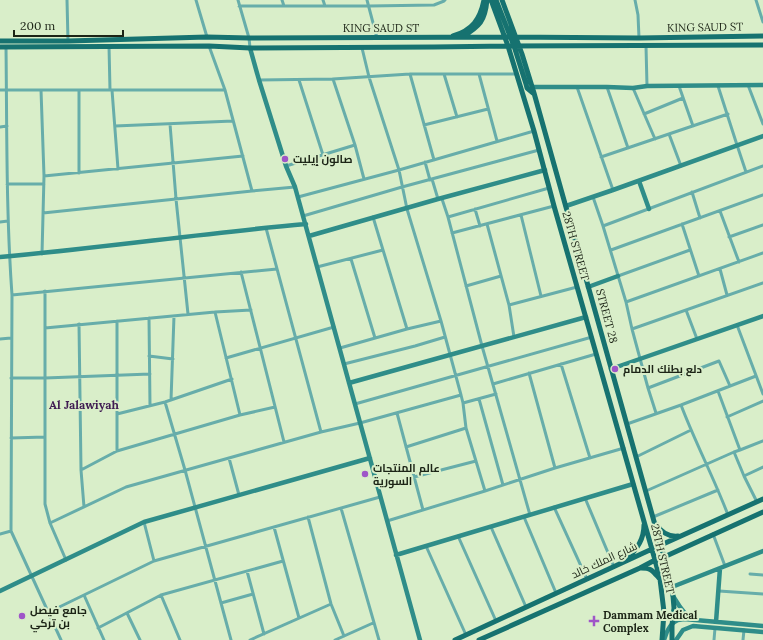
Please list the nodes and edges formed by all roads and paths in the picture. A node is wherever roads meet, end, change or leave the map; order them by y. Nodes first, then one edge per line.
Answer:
1 (67, 0) edge
2 (196, 0) edge
3 (238, 0) edge
4 (282, 0) edge
5 (323, 0) edge
6 (367, 0) edge
7 (444, 0) edge
8 (484, 0) edge
9 (487, 0) edge
10 (491, 0) edge
11 (496, 0) edge
12 (502, 0) edge
13 (636, 0) edge
14 (756, 0) edge
15 (239, 6) junction
16 (284, 6) junction
17 (325, 6) junction
18 (369, 6) junction
19 (763, 22) edge
20 (763, 36) edge
21 (462, 37) junction
22 (511, 37) junction
23 (207, 38) junction
24 (249, 38) junction
25 (377, 38) junction
26 (446, 38) junction
27 (639, 38) junction
28 (0, 41) edge
29 (68, 41) junction
30 (109, 46) junction
31 (209, 46) junction
32 (514, 46) junction
33 (646, 46) junction
34 (763, 46) edge
35 (3, 47) edge
36 (250, 48) junction
37 (362, 48) junction
38 (410, 74) junction
39 (444, 74) junction
40 (478, 74) junction
41 (517, 74) junction
42 (369, 77) junction
43 (333, 79) junction
44 (259, 80) junction
45 (299, 80) junction
46 (748, 85) junction
47 (763, 85) edge
48 (647, 86) junction
49 (679, 86) junction
50 (718, 86) junction
51 (577, 87) junction
52 (607, 87) junction
53 (633, 88) junction
54 (0, 90) edge
55 (7, 90) junction
56 (41, 90) junction
57 (79, 90) junction
58 (111, 90) junction
59 (225, 90) junction
60 (533, 90) junction
61 (683, 98) junction
62 (488, 109) junction
63 (644, 114) junction
64 (728, 114) junction
65 (457, 117) junction
66 (233, 121) junction
67 (170, 124) junction
68 (763, 124) edge
69 (424, 125) junction
70 (7, 126) junction
71 (115, 126) junction
72 (693, 126) junction
73 (0, 127) edge
74 (534, 131) junction
75 (669, 134) junction
76 (763, 136) edge
77 (655, 139) junction
78 (497, 141) junction
79 (355, 145) junction
80 (737, 145) junction
81 (628, 148) junction
82 (540, 150) junction
83 (322, 154) junction
84 (243, 156) junction
85 (601, 157) junction
86 (434, 160) junction
87 (425, 162) junction
88 (173, 163) junction
89 (286, 166) junction
90 (681, 166) junction
91 (763, 166) edge
92 (118, 169) junction
93 (399, 170) junction
94 (545, 170) junction
95 (746, 172) junction
96 (80, 173) junction
97 (44, 176) junction
98 (364, 179) junction
99 (431, 180) junction
100 (639, 181) junction
101 (7, 184) junction
102 (44, 184) junction
103 (296, 187) junction
104 (402, 187) junction
105 (549, 188) junction
106 (613, 190) junction
107 (252, 191) junction
108 (692, 192) junction
109 (763, 195) edge
110 (298, 197) junction
111 (593, 197) junction
112 (176, 199) junction
113 (440, 199) junction
114 (554, 206) junction
115 (566, 206) junction
116 (407, 209) junction
117 (475, 209) junction
118 (649, 209) junction
119 (720, 211) junction
120 (43, 213) junction
121 (521, 215) junction
122 (303, 216) junction
123 (448, 217) junction
124 (373, 218) junction
125 (700, 218) junction
126 (8, 221) junction
127 (0, 222) edge
128 (306, 224) junction
129 (487, 224) junction
130 (682, 224) junction
131 (763, 225) edge
132 (480, 226) junction
133 (603, 226) junction
134 (266, 228) junction
135 (452, 233) junction
136 (309, 236) junction
137 (729, 237) junction
138 (180, 238) junction
139 (383, 250) junction
140 (611, 250) junction
141 (690, 250) junction
142 (763, 253) edge
143 (42, 254) junction
144 (9, 256) junction
145 (0, 257) edge
146 (351, 259) junction
147 (739, 262) junction
148 (317, 267) junction
149 (277, 269) junction
150 (720, 269) junction
151 (241, 272) junction
152 (501, 276) junction
153 (618, 276) junction
154 (699, 276) junction
155 (184, 278) junction
156 (763, 283) edge
157 (466, 286) junction
158 (588, 286) junction
159 (577, 287) junction
160 (44, 291) junction
161 (12, 295) junction
162 (727, 295) junction
163 (541, 296) junction
164 (626, 302) junction
165 (509, 304) junction
166 (251, 310) junction
167 (686, 310) junction
168 (215, 312) junction
169 (188, 314) junction
170 (174, 316) junction
171 (763, 316) edge
172 (586, 317) junction
173 (149, 318) junction
174 (117, 321) junction
175 (441, 321) junction
176 (80, 324) junction
177 (737, 325) junction
178 (334, 327) junction
179 (45, 328) junction
180 (407, 329) junction
181 (632, 329) junction
182 (445, 337) junction
183 (514, 337) junction
184 (592, 337) junction
185 (12, 338) junction
186 (375, 338) junction
187 (0, 339) edge
188 (295, 339) junction
189 (697, 339) junction
190 (482, 346) junction
191 (260, 348) junction
192 (340, 348) junction
193 (450, 354) junction
194 (596, 354) junction
195 (149, 356) junction
196 (226, 358) junction
197 (173, 359) junction
198 (640, 359) junction
199 (344, 364) junction
200 (561, 364) junction
201 (488, 366) junction
202 (611, 369) junction
203 (528, 373) junction
204 (150, 374) junction
205 (117, 375) junction
206 (456, 375) junction
207 (80, 376) junction
208 (756, 376) junction
209 (11, 378) junction
210 (45, 378) junction
211 (232, 379) junction
212 (349, 382) junction
213 (493, 384) junction
214 (730, 386) junction
215 (648, 388) junction
216 (718, 391) junction
217 (763, 393) edge
218 (496, 394) junction
219 (461, 395) junction
220 (479, 399) junction
221 (171, 400) junction
222 (763, 401) edge
223 (165, 402) junction
224 (463, 403) junction
225 (355, 404) junction
226 (681, 405) junction
227 (150, 406) junction
228 (275, 407) junction
229 (397, 413) junction
230 (656, 413) junction
231 (117, 414) junction
232 (240, 415) junction
233 (727, 416) junction
234 (360, 423) junction
235 (626, 424) junction
236 (466, 428) junction
237 (691, 430) junction
238 (320, 432) junction
239 (174, 434) junction
240 (45, 437) junction
241 (11, 438) junction
242 (763, 441) edge
243 (284, 442) junction
244 (406, 447) junction
245 (624, 448) junction
246 (117, 450) junction
247 (740, 450) junction
248 (734, 452) junction
249 (636, 457) junction
250 (229, 458) junction
251 (370, 458) junction
252 (590, 458) junction
253 (476, 461) junction
254 (706, 465) junction
255 (763, 467) edge
256 (555, 468) junction
257 (81, 470) junction
258 (186, 470) junction
259 (744, 476) junction
260 (414, 477) junction
261 (520, 480) junction
262 (633, 484) junction
263 (503, 485) junction
264 (718, 490) junction
265 (485, 491) junction
266 (646, 491) junction
267 (239, 495) junction
268 (380, 497) junction
269 (585, 498) junction
270 (763, 500) edge
271 (757, 502) junction
272 (84, 507) junction
273 (554, 507) junction
274 (195, 508) junction
275 (341, 508) junction
276 (423, 510) junction
277 (763, 512) edge
278 (530, 515) junction
279 (728, 515) junction
280 (308, 517) junction
281 (524, 517) junction
282 (644, 518) junction
283 (654, 518) junction
284 (387, 521) junction
285 (144, 522) junction
286 (50, 523) junction
287 (491, 526) junction
288 (274, 527) junction
289 (11, 531) junction
290 (0, 534) edge
291 (713, 534) junction
292 (458, 536) junction
293 (683, 536) junction
294 (206, 546) junction
295 (426, 546) junction
296 (661, 546) junction
297 (652, 549) junction
298 (763, 551) edge
299 (675, 552) junction
300 (396, 555) junction
301 (664, 557) junction
302 (66, 560) junction
303 (655, 560) junction
304 (154, 561) junction
305 (284, 561) junction
306 (620, 564) junction
307 (614, 566) junction
308 (723, 567) junction
309 (640, 568) junction
310 (667, 569) junction
311 (247, 571) junction
312 (750, 574) dead end
313 (763, 575) edge
314 (32, 576) junction
315 (587, 579) junction
316 (660, 579) junction
317 (216, 580) junction
318 (672, 587) junction
319 (0, 590) edge
320 (719, 591) junction
321 (556, 593) junction
322 (253, 594) junction
323 (763, 594) edge
324 (84, 595) junction
325 (161, 595) junction
326 (673, 596) junction
327 (221, 603) junction
328 (330, 604) junction
329 (526, 607) junction
330 (49, 612) junction
331 (128, 612) junction
332 (298, 618) junction
333 (698, 620) junction
334 (496, 621) junction
335 (716, 622) junction
336 (373, 623) junction
337 (672, 625) junction
338 (763, 626) edge
339 (98, 628) junction
340 (715, 628) junction
341 (744, 630) junction
342 (763, 632) edge
343 (264, 634) junction
344 (466, 635) junction
345 (344, 636) junction
346 (61, 640) edge
347 (104, 640) edge
348 (140, 640) edge
349 (180, 640) edge
350 (231, 640) edge
351 (250, 640) edge
352 (335, 640) edge
353 (378, 640) edge
354 (420, 640) edge
355 (455, 640) edge
356 (479, 640) edge
357 (663, 640) edge
358 (672, 640) edge
359 (676, 640) edge
360 (714, 640) edge
361 (743, 640) edge

1 - 29 street
2 - 23 street
3 - 15 street
4 - 16 street
5 - 17 street
6 - 18 street
7 - 18 street
8 - 26 main road
9 - 21 main road
10 - 22 main road, 28TH STREET
11 - 22 main road
12 - 22 main road
13 - 27 street
14 - 19 street
15 - 16 street
15 - 24 street
16 - 17 street
17 - 18 street
18 - 25 street
20 - 27 main road, KING SAUD ST
21 - 22 main road, KING SAUD ST
21 - 26 main road, KING SAUD ST
22 - 27 main road, KING SAUD ST
22 - 32 main road, 28TH STREET
22 - 32 main road
23 - 24 main road, KING SAUD ST
23 - 29 main road, KING SAUD ST
24 - 25 main road, KING SAUD ST
24 - 36 street
25 - 26 main road, KING SAUD ST
28 - 29 main road, KING SAUD ST
30 - 31 main road, KING SAUD ST
30 - 35 main road, KING SAUD ST
30 - 58 street
31 - 36 main road, KING SAUD ST
31 - 59 street
32 - 33 main road, KING SAUD ST
32 - 37 main road, KING SAUD ST
32 - 41 main road, 28TH STREET
32 - 60 main road, STREET 28
33 - 34 main road, KING SAUD ST
33 - 48 street
35 - 55 street
36 - 37 main road, KING SAUD ST
36 - 44 street
37 - 42 street
38 - 39 street
38 - 42 street
38 - 69 street
39 - 40 street
39 - 65 street
40 - 41 street
40 - 62 street
41 - 74 main road, 28TH STREET
42 - 43 street
42 - 93 street
43 - 45 street
43 - 79 street
44 - 45 street
44 - 89 street
45 - 83 street
46 - 47 street
46 - 50 street
46 - 68 street
48 - 49 street
48 - 53 street
49 - 50 street
49 - 61 street
50 - 64 street
51 - 52 street
51 - 60 street
51 - 85 street
52 - 53 street
52 - 81 street
53 - 63 street
54 - 55 street
55 - 56 street
55 - 70 street
56 - 57 street
56 - 97 street
57 - 58 street
57 - 96 street
58 - 59 street
58 - 71 street
59 - 66 street
60 - 115 main road, STREET 28
61 - 63 street
61 - 72 street
62 - 65 street
62 - 78 street
63 - 77 street
64 - 72 street
64 - 80 street
65 - 69 street
66 - 67 street
66 - 84 street
67 - 71 street
67 - 88 street
69 - 86 street
70 - 73 street
70 - 101 street
71 - 92 street
72 - 75 street
74 - 78 street
74 - 82 main road, 28TH STREET
75 - 77 street
75 - 90 street
76 - 80 street
77 - 81 street
78 - 86 street
79 - 83 street
79 - 98 street
80 - 90 street
80 - 95 street
81 - 85 street
82 - 94 main road, 28TH STREET
82 - 99 street
83 - 89 street
84 - 88 street
84 - 107 street
85 - 106 street
86 - 87 street
87 - 93 street
87 - 99 street
88 - 92 street
88 - 112 street
89 - 103 street
90 - 100 street
91 - 95 street
92 - 96 street
93 - 98 street
93 - 104 street
94 - 105 main road, 28TH STREET
94 - 113 street
95 - 108 street
96 - 97 street
97 - 102 street
98 - 110 street
99 - 104 street
99 - 113 street
100 - 106 street
100 - 118 street
101 - 102 street
101 - 126 street
102 - 120 street
103 - 107 street
103 - 110 street
104 - 116 street
104 - 122 street
105 - 114 main road, 28TH STREET
105 - 117 street
106 - 111 street
107 - 112 street
108 - 118 street
108 - 125 street
109 - 119 street
110 - 122 street
111 - 115 street
111 - 133 street
112 - 120 street
112 - 138 street
113 - 116 street
113 - 123 street
114 - 121 street
114 - 159 main road, 28TH STREET
115 - 158 main road, STREET 28
116 - 124 street
116 - 175 street
117 - 123 street
117 - 132 street
118 - 133 street
119 - 125 street
119 - 137 street
120 - 143 street
121 - 129 street
121 - 163 street
122 - 128 street
123 - 135 street
124 - 136 street
124 - 139 street
125 - 130 street
126 - 127 street
126 - 144 street
128 - 134 street
128 - 136 street
129 - 132 street
129 - 152 street
130 - 140 street
130 - 141 street
131 - 137 street
132 - 135 street
133 - 140 street
134 - 138 street
134 - 149 street
135 - 157 street
136 - 148 street
137 - 147 street
138 - 143 street
138 - 155 street
139 - 146 street
139 - 180 street
140 - 153 street
141 - 153 street
141 - 154 street
142 - 147 street
143 - 144 street
144 - 145 street
144 - 161 street
146 - 148 street
146 - 186 street
147 - 150 street
148 - 178 street
149 - 151 street
149 - 188 street
150 - 154 street
150 - 162 street
151 - 155 street
151 - 166 street
152 - 157 street
152 - 165 street
153 - 158 street
153 - 164 street
154 - 164 street
155 - 160 street
155 - 169 street
156 - 162 street
157 - 190 street
158 - 202 main road, STREET 28
159 - 163 street
159 - 172 main road, 28TH STREET
160 - 161 street
160 - 179 street
161 - 185 street
162 - 167 street
163 - 165 street
164 - 181 street
165 - 183 street
166 - 168 street
166 - 191 street
167 - 181 street
167 - 189 street
168 - 169 street
168 - 196 street
169 - 170 street
170 - 173 street
170 - 197 street
171 - 177 street
172 - 183 street
172 - 184 main road, 28TH STREET
173 - 174 street
173 - 195 street
174 - 176 street
174 - 205 street
175 - 180 street
175 - 182 street
176 - 179 street
176 - 207 street
177 - 189 street
177 - 208 street
178 - 188 street
178 - 192 street
179 - 210 street
180 - 186 street
181 - 198 street
182 - 193 street
182 - 199 street
183 - 190 street
184 - 194 main road, 28TH STREET
184 - 201 street
185 - 187 street
185 - 209 street
186 - 192 street
188 - 191 street
188 - 238 street
189 - 198 street
190 - 193 street
190 - 201 street
191 - 196 street
191 - 228 street
192 - 199 street
193 - 206 street
193 - 212 street
194 - 200 street
194 - 245 main road, 28TH STREET
195 - 197 street
195 - 204 street
196 - 211 street
197 - 221 street
198 - 202 street
198 - 215 street
199 - 212 street
200 - 203 street
200 - 252 street
201 - 206 street
201 - 213 street
202 - 235 main road, STREET 28
203 - 213 street
203 - 256 street
204 - 205 street
204 - 227 street
205 - 207 street
205 - 231 street
206 - 219 street
206 - 225 street
207 - 210 street
207 - 257 street
208 - 214 street
208 - 217 street
209 - 210 street
209 - 241 street
210 - 240 street
211 - 221 street
211 - 232 street
212 - 225 street
213 - 218 street
214 - 215 street
214 - 216 street
215 - 230 street
216 - 226 street
216 - 233 street
218 - 220 street
218 - 261 street
219 - 224 street
219 - 229 street
220 - 224 street
220 - 263 street
221 - 223 street
222 - 233 street
223 - 227 street
223 - 239 street
224 - 236 street
225 - 234 street
226 - 230 street
226 - 237 street
227 - 231 street
228 - 232 street
228 - 243 street
229 - 234 street
229 - 244 street
230 - 235 street
231 - 246 street
232 - 239 street
233 - 247 street
234 - 238 street
234 - 251 street
235 - 249 main road, STREET 28
236 - 244 street
236 - 253 street
237 - 249 street
237 - 254 street
238 - 243 street
239 - 246 street
239 - 258 street
240 - 241 street
240 - 286 street
241 - 289 street
242 - 247 street
243 - 250 street
244 - 260 street
245 - 252 street
245 - 262 main road, 28TH STREET
246 - 257 street
247 - 248 street
248 - 254 street
248 - 259 street
249 - 266 main road, STREET 28
250 - 258 street
250 - 267 street
251 - 267 street
251 - 268 street
252 - 256 street
253 - 260 street
253 - 265 street
254 - 264 street
254 - 266 street
255 - 259 street
256 - 261 street
257 - 272 street
258 - 272 street
258 - 274 street
259 - 271 street
260 - 276 street
261 - 263 street
261 - 278 street
262 - 269 street
262 - 282 main road, 28TH STREET
263 - 265 street
264 - 279 street
264 - 283 street
265 - 276 street
266 - 283 main road, STREET 28
267 - 274 street
268 - 275 street
268 - 284 street
269 - 273 street
269 - 307 street
270 - 271 main road, شارع الملك خالد
271 - 279 main road, شارع الملك خالد
272 - 286 street
273 - 278 street
273 - 315 street
274 - 285 street
274 - 294 street
275 - 280 street
275 - 336 street
276 - 284 street
277 - 291 main road, شارع الملك خالد
278 - 281 street
279 - 293 main road, شارع الملك خالد
280 - 288 street
280 - 328 street
281 - 287 street
281 - 321 street
282 - 297 main road, 28TH STREET
282 - 306 main road
283 - 293 main road
283 - 296 main road, STREET 28
284 - 300 street
285 - 302 street
285 - 304 street
286 - 302 street
287 - 292 street
287 - 329 street
288 - 294 street
288 - 305 street
289 - 290 street
289 - 314 street
291 - 299 main road, شارع الملك خالد
291 - 308 street
292 - 295 street
292 - 334 street
293 - 296 main road, شارع الملك خالد
294 - 304 street
294 - 317 street
295 - 300 street
295 - 344 street
296 - 297 main road, شارع الملك خالد
296 - 301 main road, STREET 28
297 - 303 main road, 28TH STREET
297 - 306 main road, شارع الملك خالد
298 - 308 street
299 - 301 main road, شارع الملك خالد
299 - 310 main road
300 - 354 street
301 - 303 main road, شارع الملك خالد
301 - 310 main road, STREET 28
302 - 314 street
303 - 309 main road, شارع الملك خالد
303 - 316 main road, 28TH STREET
304 - 324 street
305 - 311 street
305 - 332 street
306 - 307 main road, شارع الملك خالد
307 - 315 main road, شارع الملك خالد
308 - 318 street
308 - 320 street
309 - 316 main road
309 - 356 main road, شارع الملك خالد
310 - 318 main road, STREET 28
311 - 317 street
311 - 322 street
312 - 313 street
314 - 319 street
314 - 330 street
315 - 321 main road, شارع الملك خالد
316 - 357 main road, 28TH STREET
317 - 325 street
317 - 327 street
318 - 326 main road, STREET 28
320 - 323 street
320 - 335 street
321 - 329 main road, شارع الملك خالد
322 - 327 street
322 - 343 street
324 - 330 street
324 - 339 street
325 - 331 street
325 - 349 street
326 - 333 street
326 - 337 main road, STREET 28
327 - 350 street
328 - 332 street
328 - 345 street
329 - 334 main road, شارع الملك خالد
330 - 346 street
331 - 339 street
331 - 348 street
332 - 343 street
333 - 335 street
333 - 337 street
334 - 344 main road, شارع الملك خالد
335 - 338 street
336 - 345 street
336 - 353 street
337 - 357 street
337 - 358 main road, STREET 28
339 - 347 street
340 - 341 street
340 - 359 street
340 - 360 street
341 - 342 street
341 - 361 street
343 - 351 street
344 - 355 main road, شارع الملك خالد
345 - 352 street

